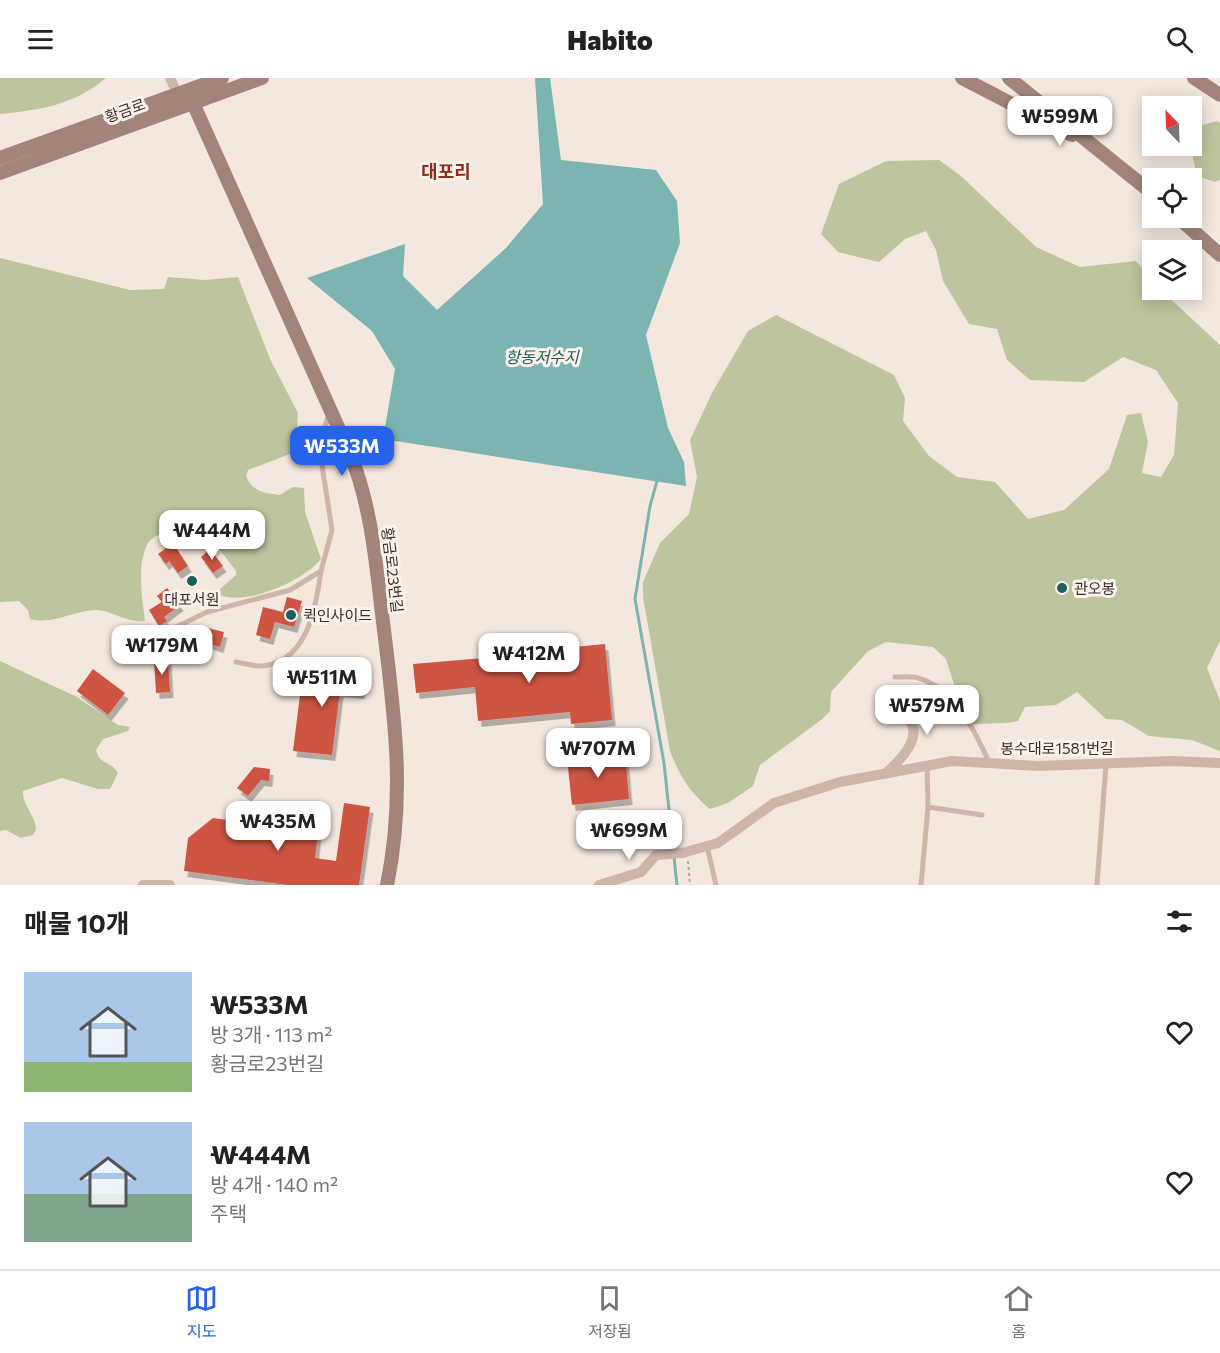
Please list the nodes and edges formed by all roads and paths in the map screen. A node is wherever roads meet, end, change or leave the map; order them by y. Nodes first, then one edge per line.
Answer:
1 (170, 78) edge
2 (222, 78) edge
3 (262, 78) edge
4 (963, 78) edge
5 (1194, 78) edge
6 (1007, 79) edge
7 (177, 95) junction
8 (1220, 95) edge
9 (193, 104) junction
10 (1040, 119) junction
11 (1095, 147) junction
12 (0, 158) edge
13 (0, 173) edge
14 (1142, 185) edge
15 (1190, 228) edge
16 (1220, 255) edge
17 (330, 408) junction
18 (321, 571) junction
19 (160, 635) dead end
20 (236, 662) dead end
21 (895, 677) dead end
22 (890, 706) dead end
23 (990, 763) junction
24 (1220, 763) edge
25 (1106, 764) junction
26 (927, 765) junction
27 (886, 773) junction
28 (928, 807) junction
29 (982, 815) dead end
30 (708, 846) junction
31 (685, 852) junction
32 (143, 885) edge
33 (170, 885) edge
34 (387, 885) edge
35 (599, 885) edge
36 (690, 885) edge
37 (716, 885) edge
38 (921, 885) edge
39 (1097, 885) edge

1 - 7 street
2 - 7 street, 황금로
3 - 9 street, 황금로
4 - 10 street
5 - 8 street
6 - 10 street
6 - 11 street
7 - 9 street
7 - 12 street, 황금로
9 - 13 street, 황금로
9 - 17 street, 황금로23번길
10 - 11 street
11 - 14 street
15 - 16 street
17 - 18 lane
17 - 34 street, 황금로23번길
18 - 19 lane
18 - 20 lane
21 - 23 lane
22 - 27 street
23 - 25 street, 봉수대로1581번길
23 - 26 street, 봉수대로1581번길
24 - 25 street, 봉수대로1581번길
25 - 39 lane
26 - 27 street, 봉수대로1581번길
26 - 28 lane
27 - 30 street, 봉수대로1581번길
28 - 29 lane
28 - 38 lane
30 - 31 street, 봉수대로1581번길
30 - 37 lane
31 - 35 street, 봉수대로1581번길
31 - 36 path
32 - 33 street

